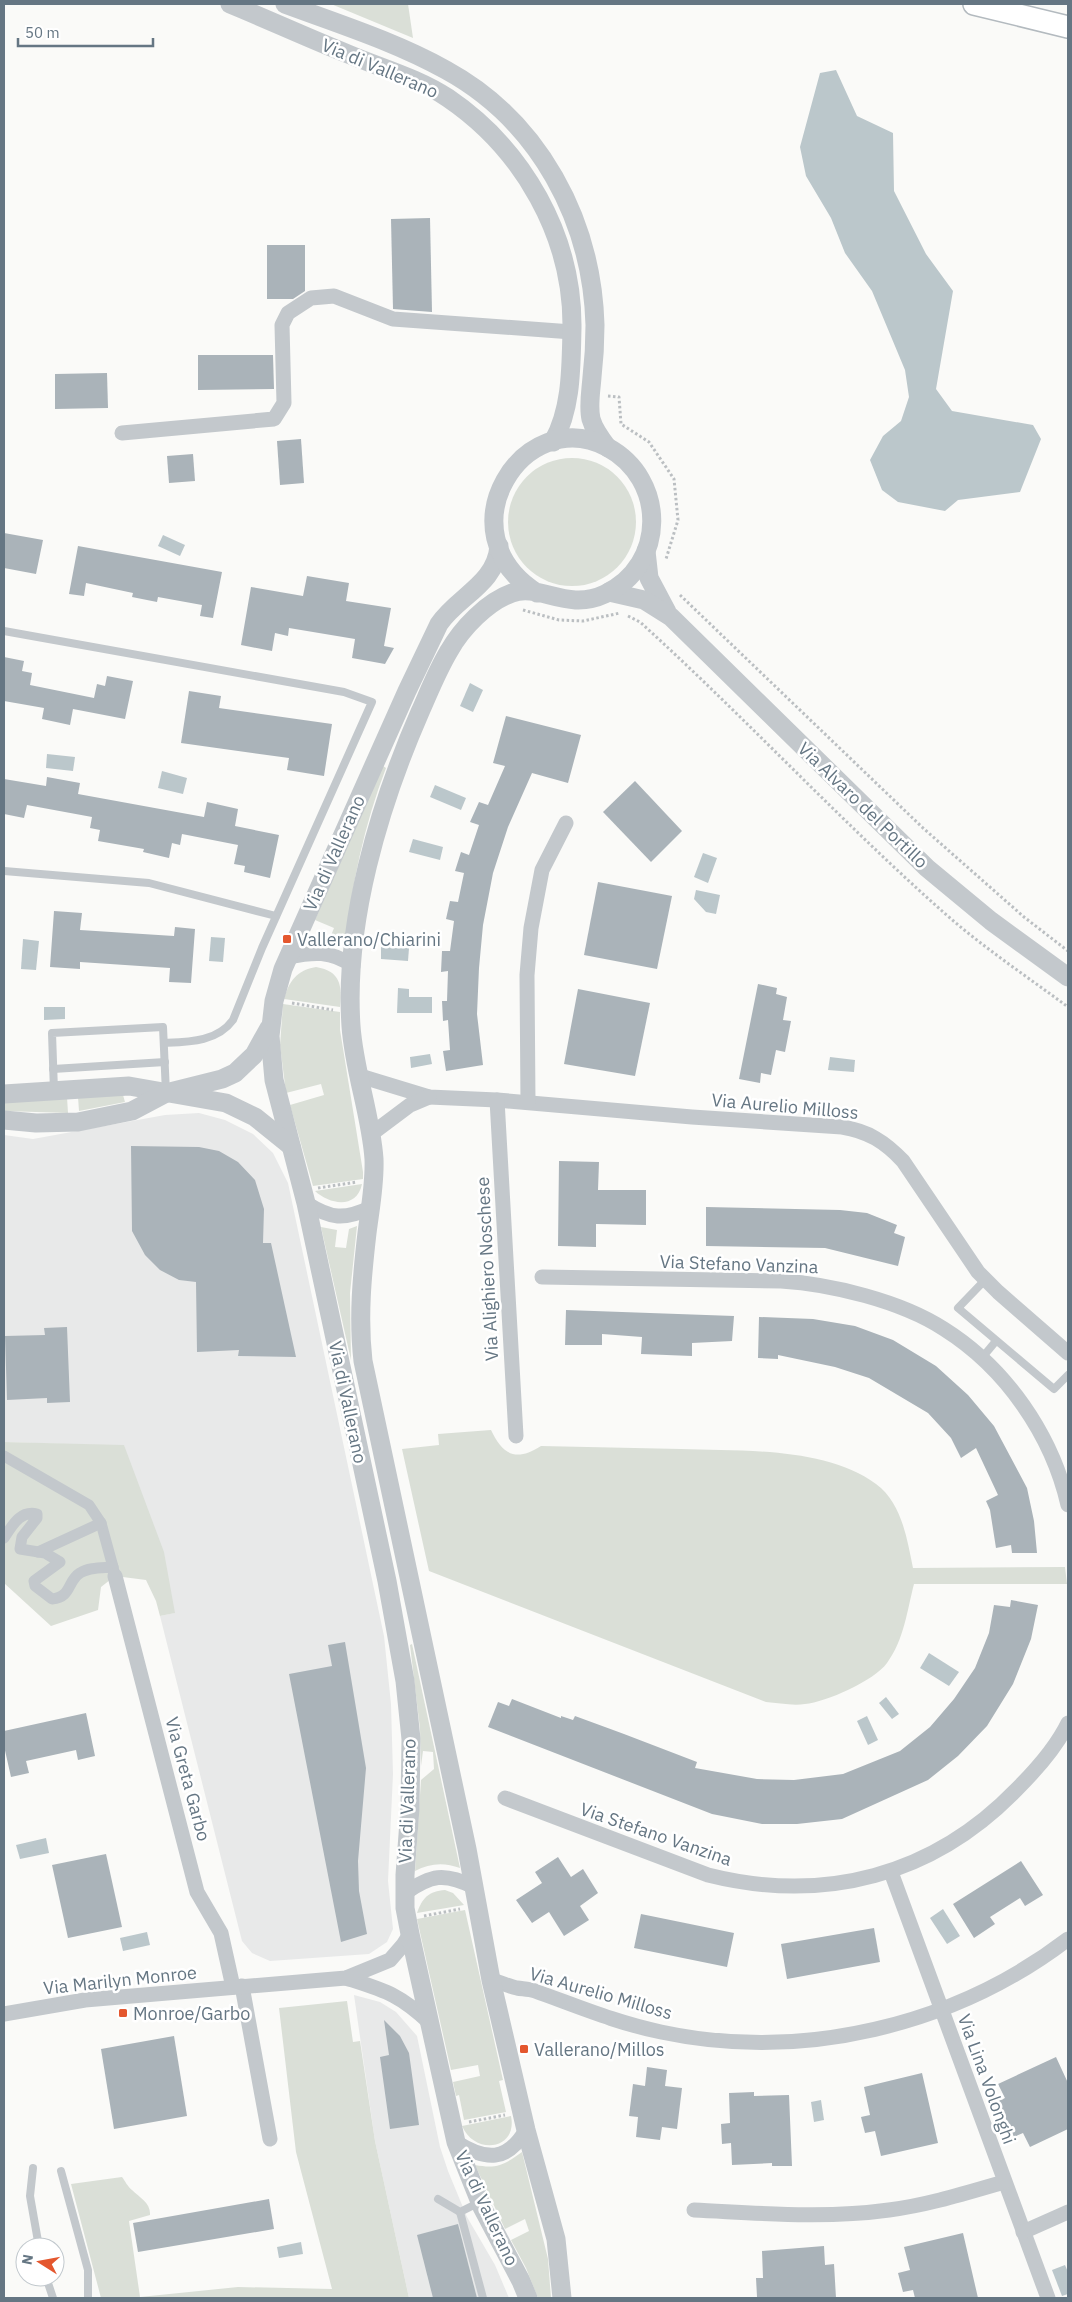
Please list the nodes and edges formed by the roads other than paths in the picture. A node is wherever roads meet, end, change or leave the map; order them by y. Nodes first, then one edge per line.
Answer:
1 (230, 4) edge
2 (285, 4) edge
3 (974, 4) edge
4 (1068, 27) edge
5 (572, 332) junction
6 (122, 432) dead end
7 (553, 442) junction
8 (608, 448) junction
9 (499, 546) junction
10 (646, 551) junction
11 (609, 592) junction
12 (538, 593) junction
13 (671, 617) junction
14 (4, 631) edge
15 (566, 823) dead end
16 (4, 871) edge
17 (276, 916) junction
18 (288, 957) junction
19 (353, 966) junction
20 (1068, 977) edge
21 (271, 1022) junction
22 (164, 1043) junction
23 (165, 1062) junction
24 (53, 1070) junction
25 (360, 1076) junction
26 (54, 1091) junction
27 (166, 1093) junction
28 (4, 1094) edge
29 (429, 1097) junction
30 (132, 1098) junction
31 (497, 1100) junction
32 (528, 1102) junction
33 (4, 1120) edge
34 (370, 1135) junction
35 (291, 1146) junction
36 (304, 1195) junction
37 (370, 1208) junction
38 (542, 1277) dead end
39 (985, 1280) junction
40 (996, 1341) junction
41 (1068, 1353) edge
42 (981, 1359) junction
43 (1068, 1375) edge
44 (516, 1436) dead end
45 (4, 1456) edge
46 (1068, 1505) edge
47 (101, 1523) junction
48 (4, 1538) edge
49 (38, 1552) junction
50 (114, 1572) junction
51 (1068, 1724) edge
52 (505, 1798) dead end
53 (891, 1872) junction
54 (474, 1887) junction
55 (405, 1893) junction
56 (413, 1926) junction
57 (1068, 1939) edge
58 (346, 1978) junction
59 (491, 1980) junction
60 (237, 1986) junction
61 (942, 2010) junction
62 (4, 2014) edge
63 (430, 2023) junction
64 (526, 2130) junction
65 (270, 2139) dead end
66 (456, 2142) junction
67 (33, 2168) dead end
68 (61, 2171) dead end
69 (1004, 2182) junction
70 (438, 2199) dead end
71 (480, 2202) junction
72 (694, 2210) dead end
73 (460, 2212) junction
74 (1068, 2212) edge
75 (1023, 2232) junction
76 (37, 2237) edge
77 (88, 2298) edge
78 (483, 2298) edge
79 (528, 2298) edge
80 (562, 2298) edge
81 (1048, 2298) edge

1 - 5 street, Via di Vallerano
2 - 8 street, Via di Vallerano
3 - 4 main road
5 - 6 street
5 - 7 street, Via di Vallerano
7 - 8 street, Via di Vallerano
7 - 9 street, Via di Vallerano
8 - 10 street, Via di Vallerano
9 - 12 street, Via di Vallerano
9 - 18 street, Via di Vallerano
10 - 11 street, Via di Vallerano
10 - 13 street, Via Alvaro del Portillo
11 - 12 street, Via di Vallerano
11 - 13 street, Via Alvaro del Portillo
12 - 19 street, Via di Vallerano
13 - 20 street, Via Alvaro del Portillo
14 - 17 lane
15 - 32 street
16 - 17 lane
17 - 22 lane
18 - 19 street
18 - 21 street, Via di Vallerano
19 - 25 street, Via di Vallerano
21 - 27 street
21 - 35 street, Via di Vallerano
22 - 23 lane
22 - 24 lane
23 - 24 lane
23 - 27 lane
24 - 26 lane
25 - 29 street, Via Aurelio Milloss
25 - 34 street, Via di Vallerano
26 - 28 street
26 - 30 street
27 - 30 street
27 - 35 street
29 - 31 street, Via Aurelio Milloss
29 - 34 street, Via Aurelio Milloss
30 - 33 street
31 - 32 street, Via Aurelio Milloss
31 - 44 street, Via Alighiero Noschese
32 - 39 street, Via Aurelio Milloss
34 - 37 street, Via di Vallerano
35 - 36 street, Via di Vallerano
36 - 37 street
36 - 55 street, Via di Vallerano
37 - 54 street, Via di Vallerano
38 - 42 street, Via Stefano Vanzina
39 - 40 lane
39 - 41 street, Via Aurelio Milloss
40 - 42 lane
40 - 43 lane
42 - 46 street, Via Stefano Vanzina
45 - 47 street
47 - 49 street
47 - 50 street
48 - 49 street
49 - 50 street
50 - 60 street, Via Greta Garbo
51 - 53 street, Via Stefano Vanzina
52 - 53 street, Via Stefano Vanzina
53 - 61 street, Via Lina Volonghi
54 - 55 street
54 - 59 street, Via di Vallerano
55 - 56 street, Via di Vallerano
56 - 58 street, Via Marilyn Monroe
56 - 63 street, Via di Vallerano
57 - 61 street, Via Aurelio Milloss
58 - 60 street, Via Marilyn Monroe
58 - 63 street, Via Marilyn Monroe
59 - 61 street, Via Aurelio Milloss
59 - 64 street, Via di Vallerano
60 - 62 street, Via Marilyn Monroe
60 - 65 street
61 - 69 street, Via Lina Volonghi
63 - 66 street, Via di Vallerano
64 - 66 street
64 - 80 street, Via di Vallerano
66 - 71 street, Via di Vallerano
67 - 76 lane
68 - 77 lane
69 - 72 street
69 - 75 street, Via Lina Volonghi
70 - 73 lane
71 - 73 lane
71 - 79 street, Via di Vallerano
73 - 78 lane
74 - 75 street
75 - 81 street, Via Lina Volonghi

